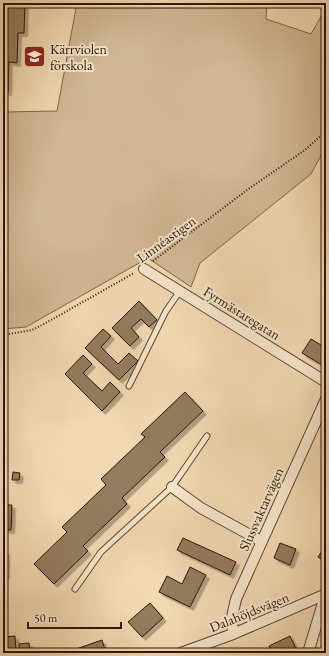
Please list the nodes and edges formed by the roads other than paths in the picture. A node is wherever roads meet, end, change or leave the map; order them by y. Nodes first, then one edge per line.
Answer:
1 (144, 269) road end
2 (180, 291) junction
3 (326, 382) edge
4 (129, 386) dead end
5 (326, 399) edge
6 (207, 436) dead end
7 (172, 487) junction
8 (261, 541) junction
9 (75, 589) dead end
10 (326, 594) edge
11 (233, 634) junction
12 (181, 653) edge
13 (308, 653) edge

1 - 2 street, Fyrmästaregatan
2 - 3 street, Fyrmästaregatan
2 - 4 lane
5 - 8 street, Slussvaktarvägen
6 - 7 lane
7 - 8 street
7 - 9 lane
8 - 11 street, Slussvaktarvägen
10 - 11 street, Dalahöjdsvägen
10 - 13 street
11 - 12 street, Dalahöjdsvägen

